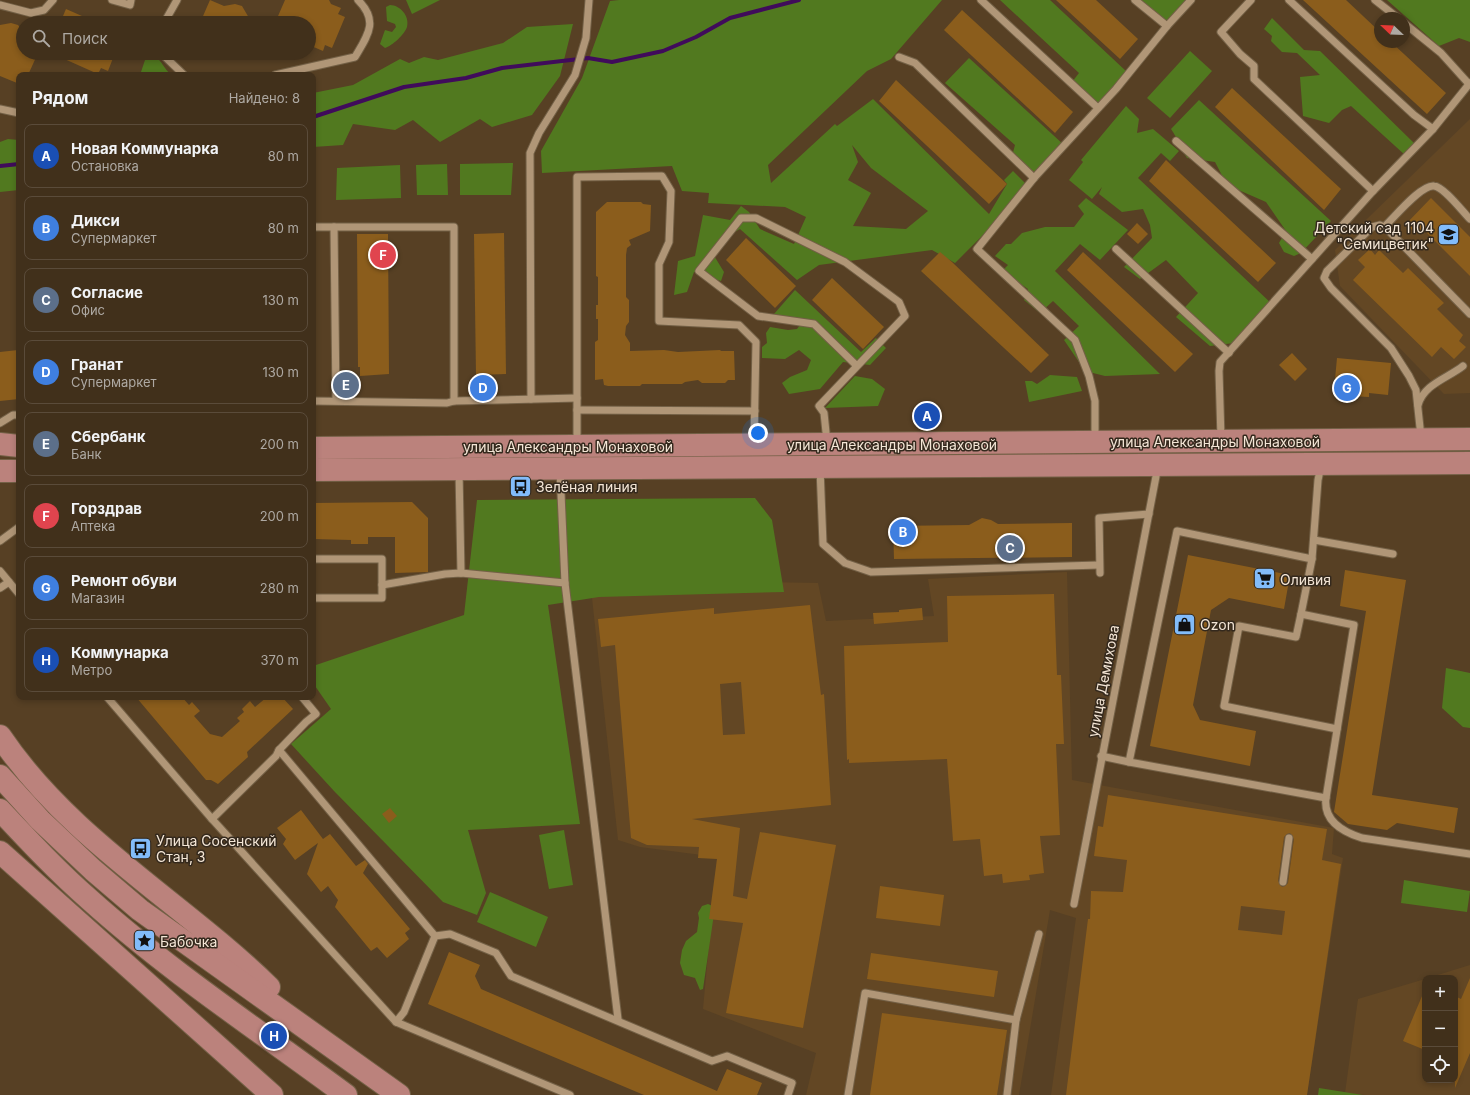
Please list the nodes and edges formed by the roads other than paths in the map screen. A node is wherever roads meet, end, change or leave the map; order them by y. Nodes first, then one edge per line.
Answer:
1 (53, 0) edge
2 (112, 0) edge
3 (131, 0) edge
4 (177, 0) edge
5 (358, 0) edge
6 (589, 0) edge
7 (982, 0) edge
8 (1135, 0) edge
9 (1191, 0) edge
10 (1251, 0) edge
11 (1289, 0) edge
12 (1375, 0) edge
13 (0, 5) edge
14 (1390, 12) edge
15 (168, 16) edge
16 (1167, 26) junction
17 (1410, 28) edge
18 (899, 57) dead end
19 (168, 60) edge
20 (181, 72) edge
21 (288, 72) edge
22 (1469, 83) edge
23 (0, 108) edge
24 (1098, 108) junction
25 (16, 112) edge
26 (1433, 128) junction
27 (1176, 141) dead end
28 (1034, 178) junction
29 (1373, 191) junction
30 (1470, 219) edge
31 (316, 227) edge
32 (334, 227) junction
33 (1384, 227) junction
34 (1116, 249) dead end
35 (1312, 259) junction
36 (1470, 314) edge
37 (1229, 353) junction
38 (857, 366) junction
39 (1463, 366) dead end
40 (576, 398) junction
41 (531, 399) junction
42 (336, 400) junction
43 (316, 401) edge
44 (454, 401) junction
45 (1418, 405) junction
46 (577, 410) junction
47 (755, 411) junction
48 (16, 415) edge
49 (0, 423) edge
50 (1422, 439) junction
51 (1470, 439) edge
52 (1221, 441) junction
53 (1095, 442) junction
54 (0, 444) edge
55 (827, 444) junction
56 (754, 445) junction
57 (16, 446) edge
58 (577, 446) junction
59 (316, 448) edge
60 (458, 458) junction
61 (1322, 463) junction
62 (1470, 463) edge
63 (1158, 464) junction
64 (820, 466) junction
65 (560, 468) junction
66 (316, 470) edge
67 (0, 471) edge
68 (16, 471) edge
69 (1148, 514) junction
70 (16, 529) edge
71 (1314, 540) junction
72 (0, 541) edge
73 (1393, 554) dead end
74 (316, 559) edge
75 (1312, 559) junction
76 (1100, 565) junction
77 (0, 571) edge
78 (461, 573) junction
79 (1100, 573) dead end
80 (9, 582) junction
81 (565, 583) junction
82 (382, 585) junction
83 (0, 588) edge
84 (16, 590) edge
85 (316, 598) edge
86 (1301, 614) junction
87 (110, 700) edge
88 (304, 700) edge
89 (1337, 729) junction
90 (0, 736) edge
91 (279, 750) junction
92 (1101, 756) junction
93 (1128, 762) junction
94 (0, 776) edge
95 (1326, 798) junction
96 (0, 810) edge
97 (212, 819) junction
98 (1289, 838) dead end
99 (0, 852) edge
100 (1470, 854) edge
101 (1283, 882) dead end
102 (1074, 904) dead end
103 (1039, 934) dead end
104 (435, 936) junction
105 (618, 1019) junction
106 (1016, 1020) junction
107 (396, 1022) junction
108 (326, 1042) junction
109 (272, 1095) edge
110 (346, 1095) edge
111 (399, 1095) edge
112 (570, 1095) edge
113 (788, 1095) edge
114 (848, 1095) edge
115 (1007, 1095) edge

1 - 13 street
2 - 3 street
4 - 15 street
5 - 21 street
6 - 41 street
7 - 24 street
8 - 16 street
9 - 16 street
10 - 29 street
11 - 26 street
12 - 14 street
16 - 24 street
17 - 22 street
18 - 28 street
19 - 20 street
22 - 26 street
23 - 25 street
24 - 28 street
26 - 29 street
27 - 35 street
28 - 53 street
29 - 35 street
30 - 33 street
31 - 32 street
32 - 42 street
32 - 44 street
33 - 36 street
33 - 45 street
34 - 37 street
35 - 37 street
37 - 52 street
38 - 38 street
38 - 55 street
39 - 45 street
40 - 41 street
40 - 46 street
40 - 47 street
41 - 44 street
42 - 43 street
42 - 44 street
45 - 50 street
46 - 47 street
46 - 58 street
47 - 56 street
48 - 49 street
50 - 51 main road, улица Александры Монаховой
50 - 52 main road, улица Александры Монаховой
52 - 53 main road, улица Александры Монаховой
53 - 55 main road, улица Александры Монаховой
54 - 57 main road
55 - 56 main road, улица Александры Монаховой
56 - 58 main road, улица Александры Монаховой
58 - 60 main road, улица Александры Монаховой
59 - 60 main road, улица Александры Монаховой
60 - 65 main road, улица Александры Монаховой
60 - 66 main road, улица Александры Монаховой
60 - 78 street
61 - 62 main road, улица Александры Монаховой
61 - 63 main road, улица Александры Монаховой
61 - 71 street
63 - 64 main road, улица Александры Монаховой
63 - 69 street, улица Демихова
64 - 65 main road, улица Александры Монаховой
64 - 76 street
65 - 81 street
67 - 68 main road
69 - 76 street
69 - 92 street, улица Демихова
70 - 72 street
71 - 73 street
71 - 75 street
74 - 82 street
75 - 86 street
75 - 93 street
76 - 79 street
77 - 80 street
78 - 81 street
78 - 82 street
80 - 83 street
80 - 84 street
81 - 105 street
82 - 85 street
86 - 89 street
86 - 89 street
87 - 97 street
88 - 91 street
89 - 95 street
90 - 108 main road
91 - 97 street
91 - 104 street
92 - 93 street
92 - 102 street, улица Демихова
93 - 95 street
94 - 108 main road
95 - 100 street
96 - 110 main road
97 - 107 street
98 - 101 street
99 - 109 main road
103 - 106 street
104 - 105 street
104 - 107 street
105 - 113 street
106 - 114 street
106 - 115 street
107 - 112 street
108 - 111 main road

